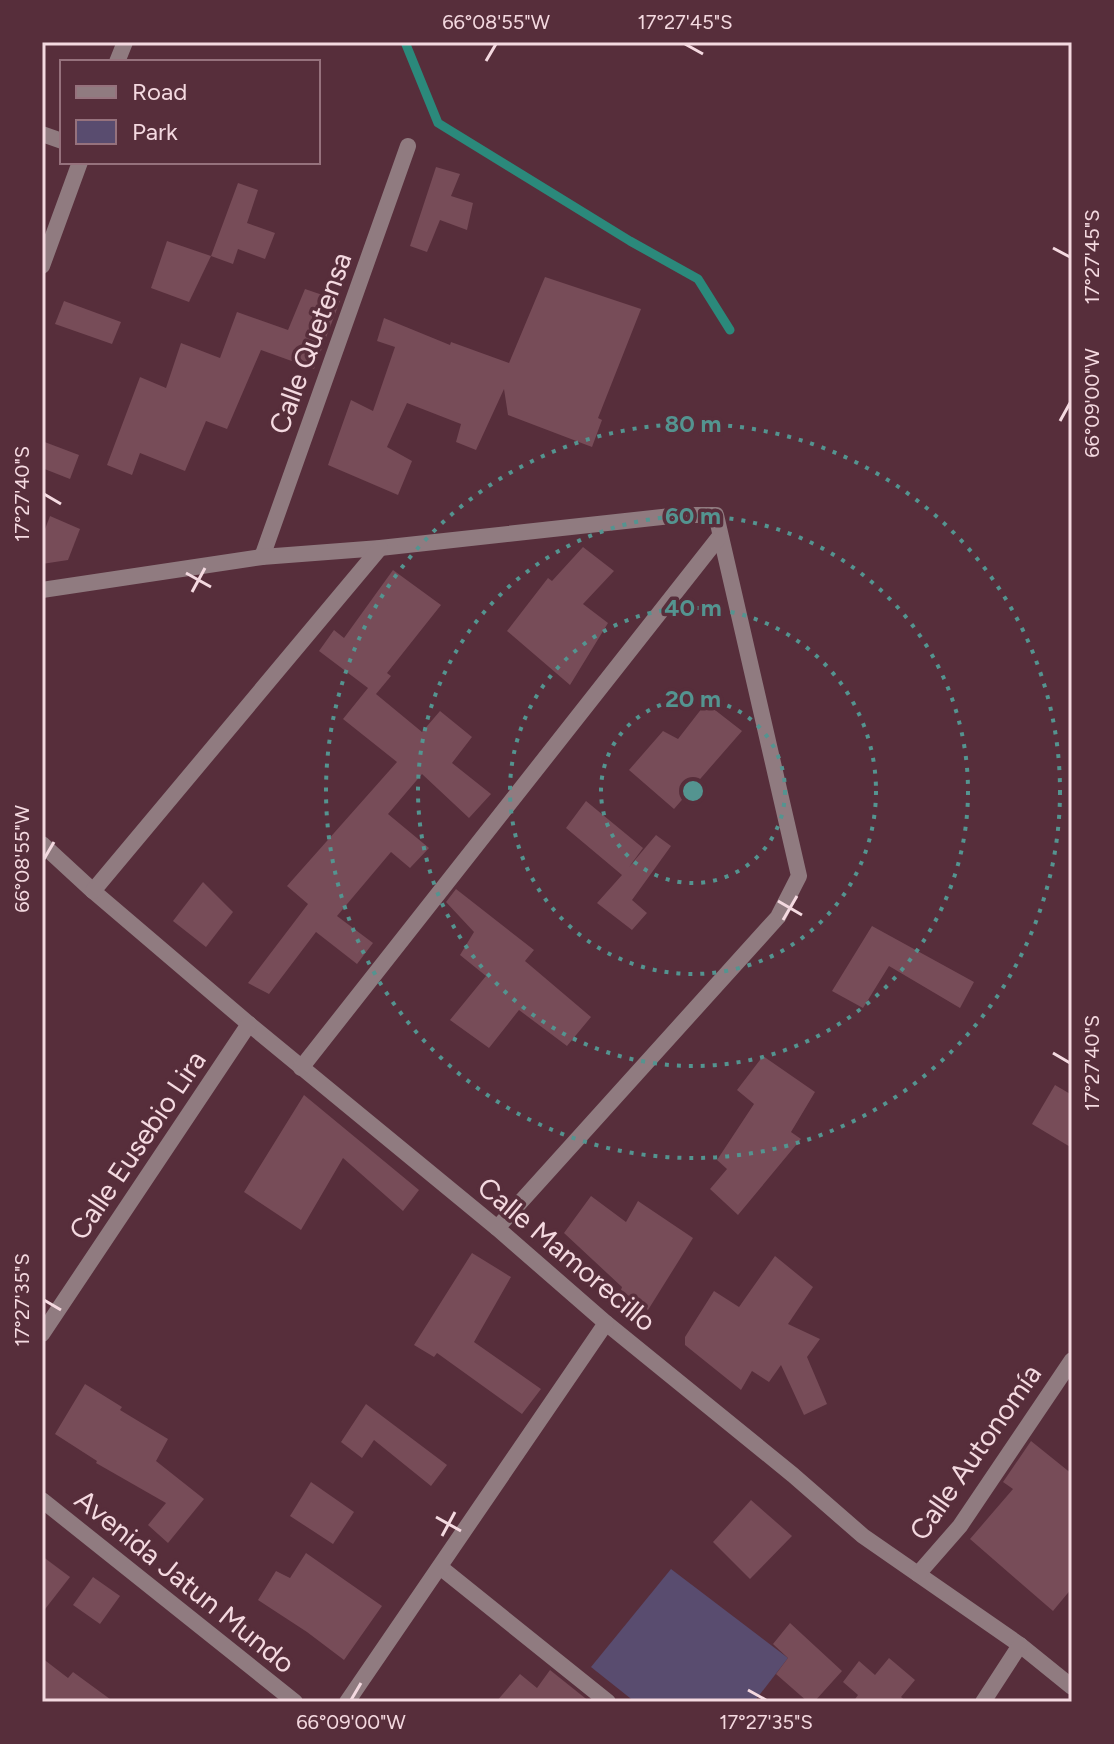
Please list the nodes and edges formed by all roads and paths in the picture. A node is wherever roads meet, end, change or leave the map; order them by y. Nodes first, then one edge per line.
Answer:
1 (408, 146) dead end
2 (79, 164) edge
3 (42, 266) edge
4 (720, 536) junction
5 (380, 548) junction
6 (262, 557) junction
7 (42, 590) edge
8 (42, 844) edge
9 (93, 891) junction
10 (249, 1024) junction
11 (301, 1068) junction
12 (497, 1228) junction
13 (606, 1323) junction
14 (42, 1334) edge
15 (1072, 1360) edge
16 (42, 1500) edge
17 (440, 1567) junction
18 (918, 1574) junction
19 (1020, 1645) junction
20 (1072, 1687) edge
21 (295, 1702) edge
22 (347, 1702) edge
23 (608, 1702) edge
24 (983, 1702) edge

1 - 6 street, Calle Quetensa
2 - 3 street
4 - 5 street
4 - 11 street
4 - 12 street
5 - 6 street
5 - 9 street
6 - 7 street
8 - 9 street, Calle Mamorecillo
9 - 10 street, Calle Mamorecillo
10 - 11 street, Calle Mamorecillo
10 - 14 street, Calle Eusebio Lira
11 - 12 street, Calle Mamorecillo
12 - 13 street, Calle Mamorecillo
13 - 17 street
13 - 18 street, Calle Mamorecillo
15 - 18 street, Calle Autonomía
16 - 21 street, Avenida Jatun Mundo
17 - 22 street
17 - 23 street
18 - 19 street, Calle Mamorecillo
19 - 20 street, Calle Mamorecillo
19 - 24 street

